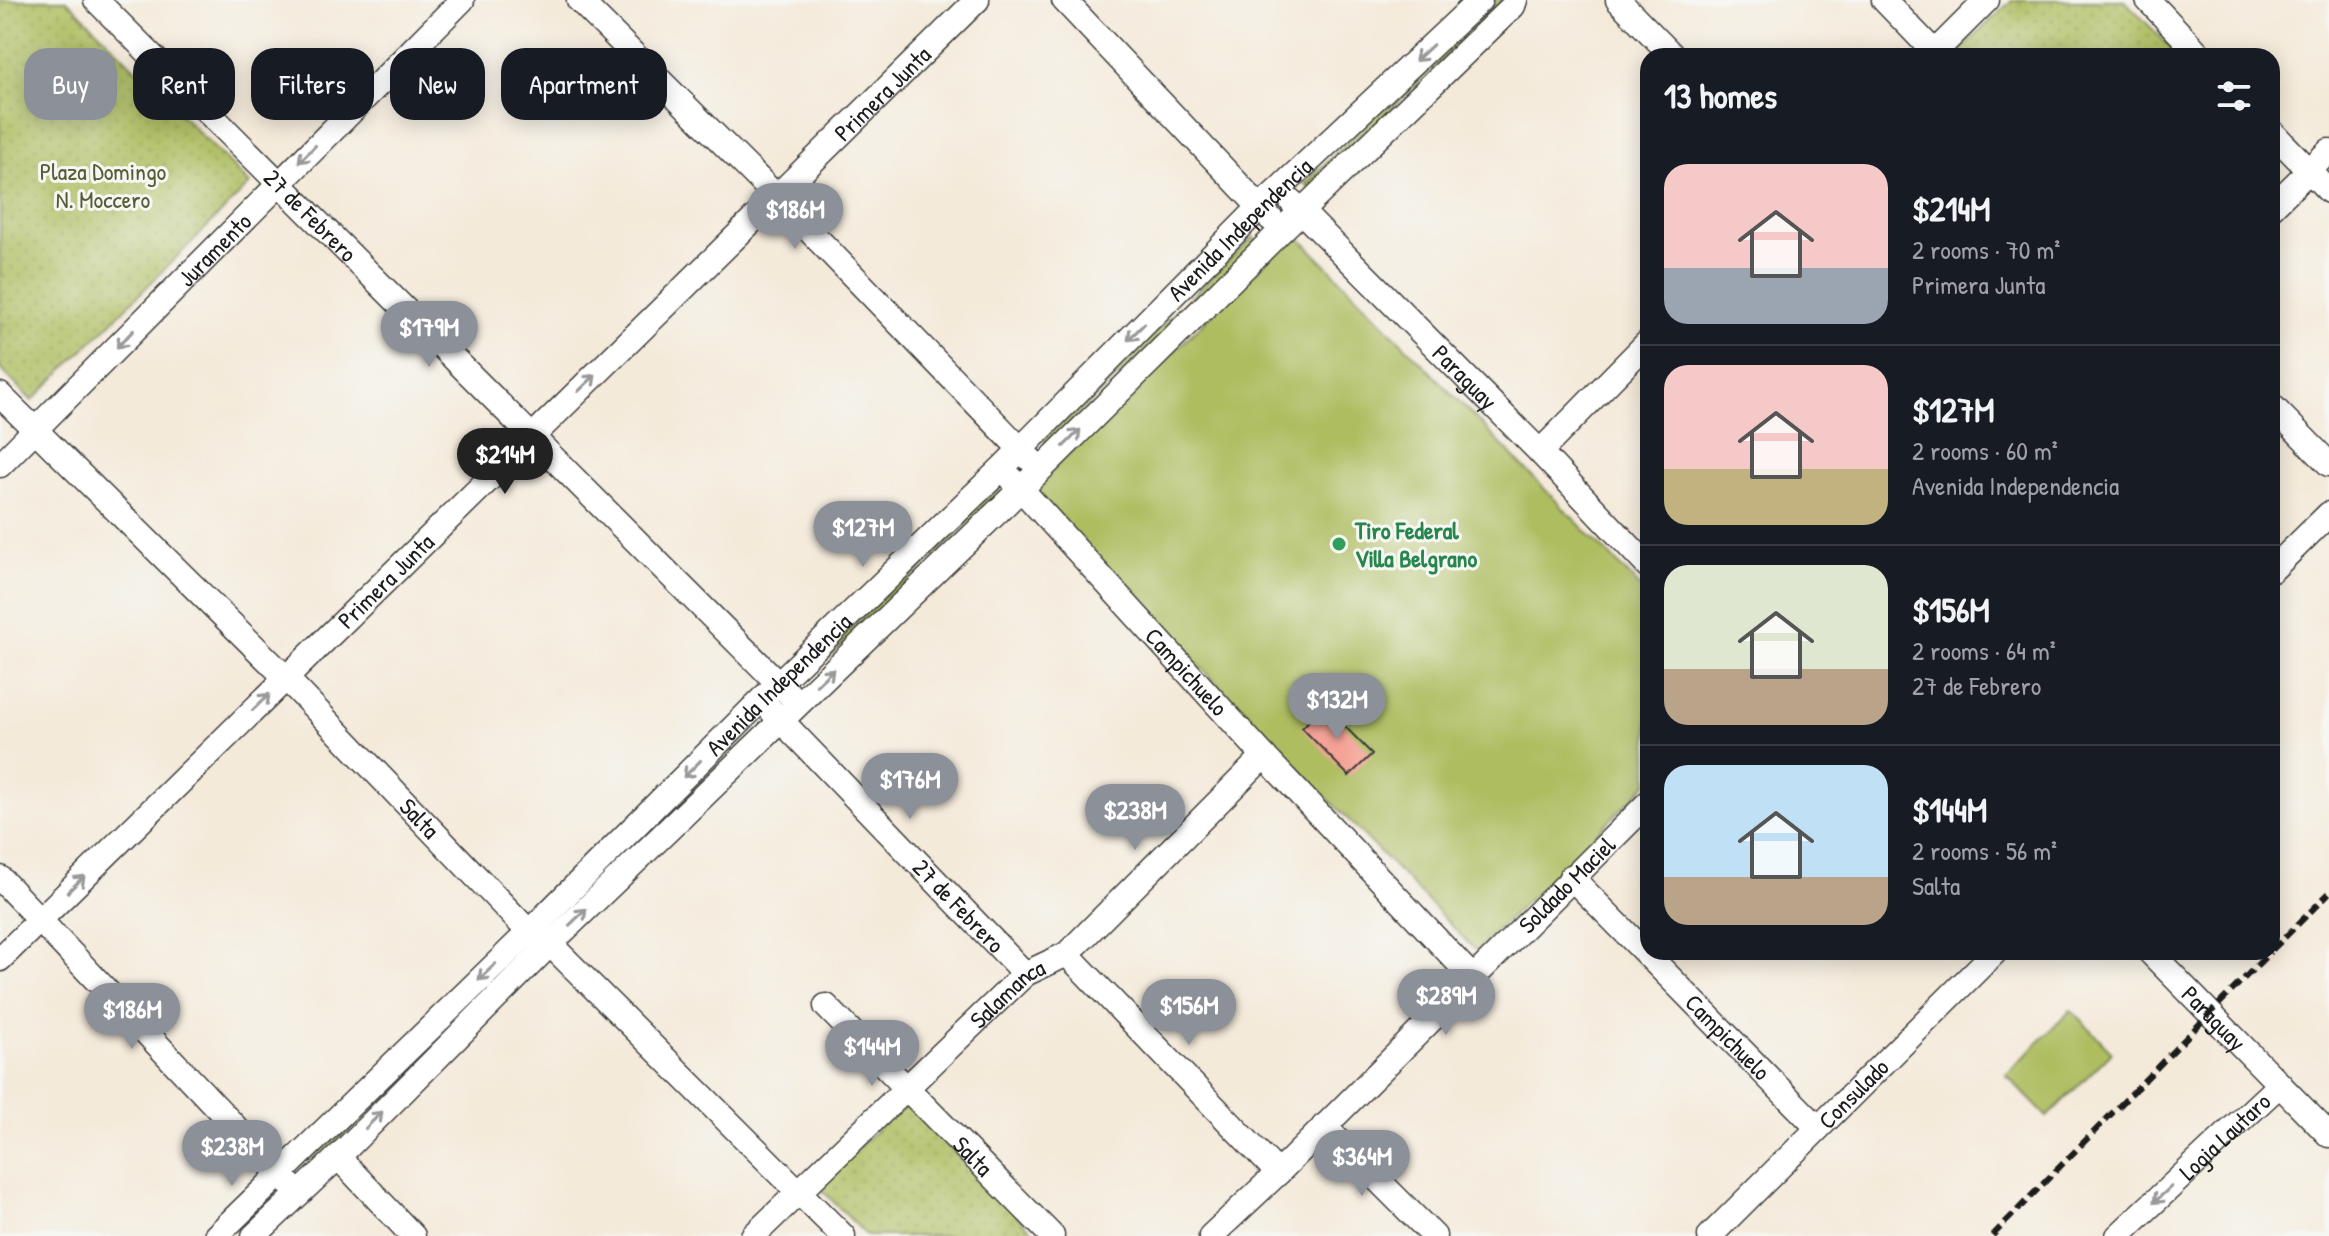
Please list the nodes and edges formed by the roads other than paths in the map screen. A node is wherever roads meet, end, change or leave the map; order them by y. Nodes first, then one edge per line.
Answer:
1 (96, 0) edge
2 (462, 0) edge
3 (579, 0) edge
4 (977, 0) edge
5 (1064, 0) edge
6 (1480, 0) edge
7 (1515, 0) edge
8 (1618, 0) edge
9 (1884, 0) edge
10 (1987, 0) edge
11 (2148, 0) edge
12 (1665, 48) edge
13 (1929, 48) edge
14 (1942, 48) edge
15 (2193, 48) edge
16 (2280, 140) edge
17 (2329, 151) edge
18 (2309, 171) junction
19 (278, 183) junction
20 (1279, 189) junction
21 (2329, 191) edge
22 (777, 197) junction
23 (2280, 199) edge
24 (1260, 207) junction
25 (1301, 212) junction
26 (1282, 230) junction
27 (1640, 350) edge
28 (0, 395) edge
29 (2280, 414) edge
30 (35, 430) junction
31 (531, 437) junction
32 (1019, 450) junction
33 (1540, 452) junction
34 (2329, 464) edge
35 (0, 465) edge
36 (1002, 468) junction
37 (1041, 469) junction
38 (1021, 489) junction
39 (2329, 514) edge
40 (1640, 558) edge
41 (2280, 562) edge
42 (286, 678) junction
43 (770, 691) junction
44 (789, 712) junction
45 (1264, 756) junction
46 (1640, 811) edge
47 (1571, 877) junction
48 (0, 878) edge
49 (41, 919) junction
50 (539, 938) junction
51 (1640, 947) edge
52 (1067, 954) junction
53 (0, 959) edge
54 (1653, 960) edge
55 (1987, 960) edge
56 (2158, 960) edge
57 (1025, 974) junction
58 (1472, 977) junction
59 (826, 1006) dead end
60 (2280, 1084) junction
61 (906, 1089) junction
62 (1324, 1126) junction
63 (1818, 1128) junction
64 (2329, 1135) edge
65 (338, 1157) junction
66 (1278, 1173) junction
67 (281, 1174) junction
68 (799, 1191) junction
69 (298, 1193) junction
70 (216, 1236) edge
71 (254, 1236) edge
72 (413, 1236) edge
73 (753, 1236) edge
74 (843, 1236) edge
75 (1052, 1236) edge
76 (1211, 1236) edge
77 (1434, 1236) edge
78 (1710, 1236) edge
79 (2118, 1236) edge

1 - 19 street, 27 de Febrero
2 -> 19 street, Juramento
3 - 22 street
4 - 22 street, Primera Junta
5 - 24 street
6 -> 20 street, Avenida Independencia
7 - 25 street, Avenida Independencia
8 - 12 street
9 - 13 street
10 - 14 street
11 - 15 street
16 - 18 street
17 - 18 street
18 - 21 street
18 - 23 street
19 -> 30 street, Juramento
19 - 31 street, 27 de Febrero
20 - 24 street, Avenida Independencia
20 - 25 street, Paraguay
31 -> 22 street, Primera Junta
22 - 32 street
24 - 26 street
24 -> 32 street, Avenida Independencia
25 - 26 street, Avenida Independencia
25 - 33 street, Paraguay
37 -> 26 street, Avenida Independencia
27 - 33 street
28 - 30 street, Salta
29 - 34 street
30 - 35 street, Juramento
30 - 42 street, Salta
31 - 42 street, Primera Junta
31 - 43 street, 27 de Febrero
32 - 36 street, Avenida Independencia
32 - 37 street
33 - 40 street, Paraguay
36 - 38 street, Campichuelo
36 - 43 street, Avenida Independencia
37 - 38 street, Avenida Independencia
44 -> 38 street, Avenida Independencia
38 - 45 street, Campichuelo
39 - 41 street
49 -> 42 street, Primera Junta
42 - 50 street, Salta
43 - 44 street, 27 de Febrero
43 -> 50 street, Avenida Independencia
50 -> 44 street, Avenida Independencia
44 - 57 street, 27 de Febrero
45 - 52 street, Salamanca
45 - 58 street, Campichuelo
46 - 47 street, Soldado Maciel
47 - 51 street, Campichuelo
47 - 58 street, Soldado Maciel
48 - 49 street
49 - 53 street, Primera Junta
49 - 67 street
65 -> 50 street, Avenida Independencia
50 -> 67 street, Avenida Independencia
50 - 68 street, Salta
52 - 57 street, Salamanca
52 - 66 street
54 - 63 street, Campichuelo
55 - 63 street, Consulado
56 - 60 street, Paraguay
57 - 61 street, Salamanca
58 - 62 street, Soldado Maciel
59 - 61 street, Salta
60 - 64 street, Logia Lautaro
60 -> 79 street, Logia Lautaro
61 - 68 street, Salamanca
61 - 75 street, Salta
62 - 66 street, Soldado Maciel
62 - 77 street
63 - 78 street, Consulado
65 - 69 street, Avenida Independencia
65 - 72 street
66 - 76 street, Soldado Maciel
67 - 69 street
67 - 70 street, Avenida Independencia
68 - 73 street, Salamanca
68 - 74 street, Salta
69 - 71 street, Avenida Independencia

